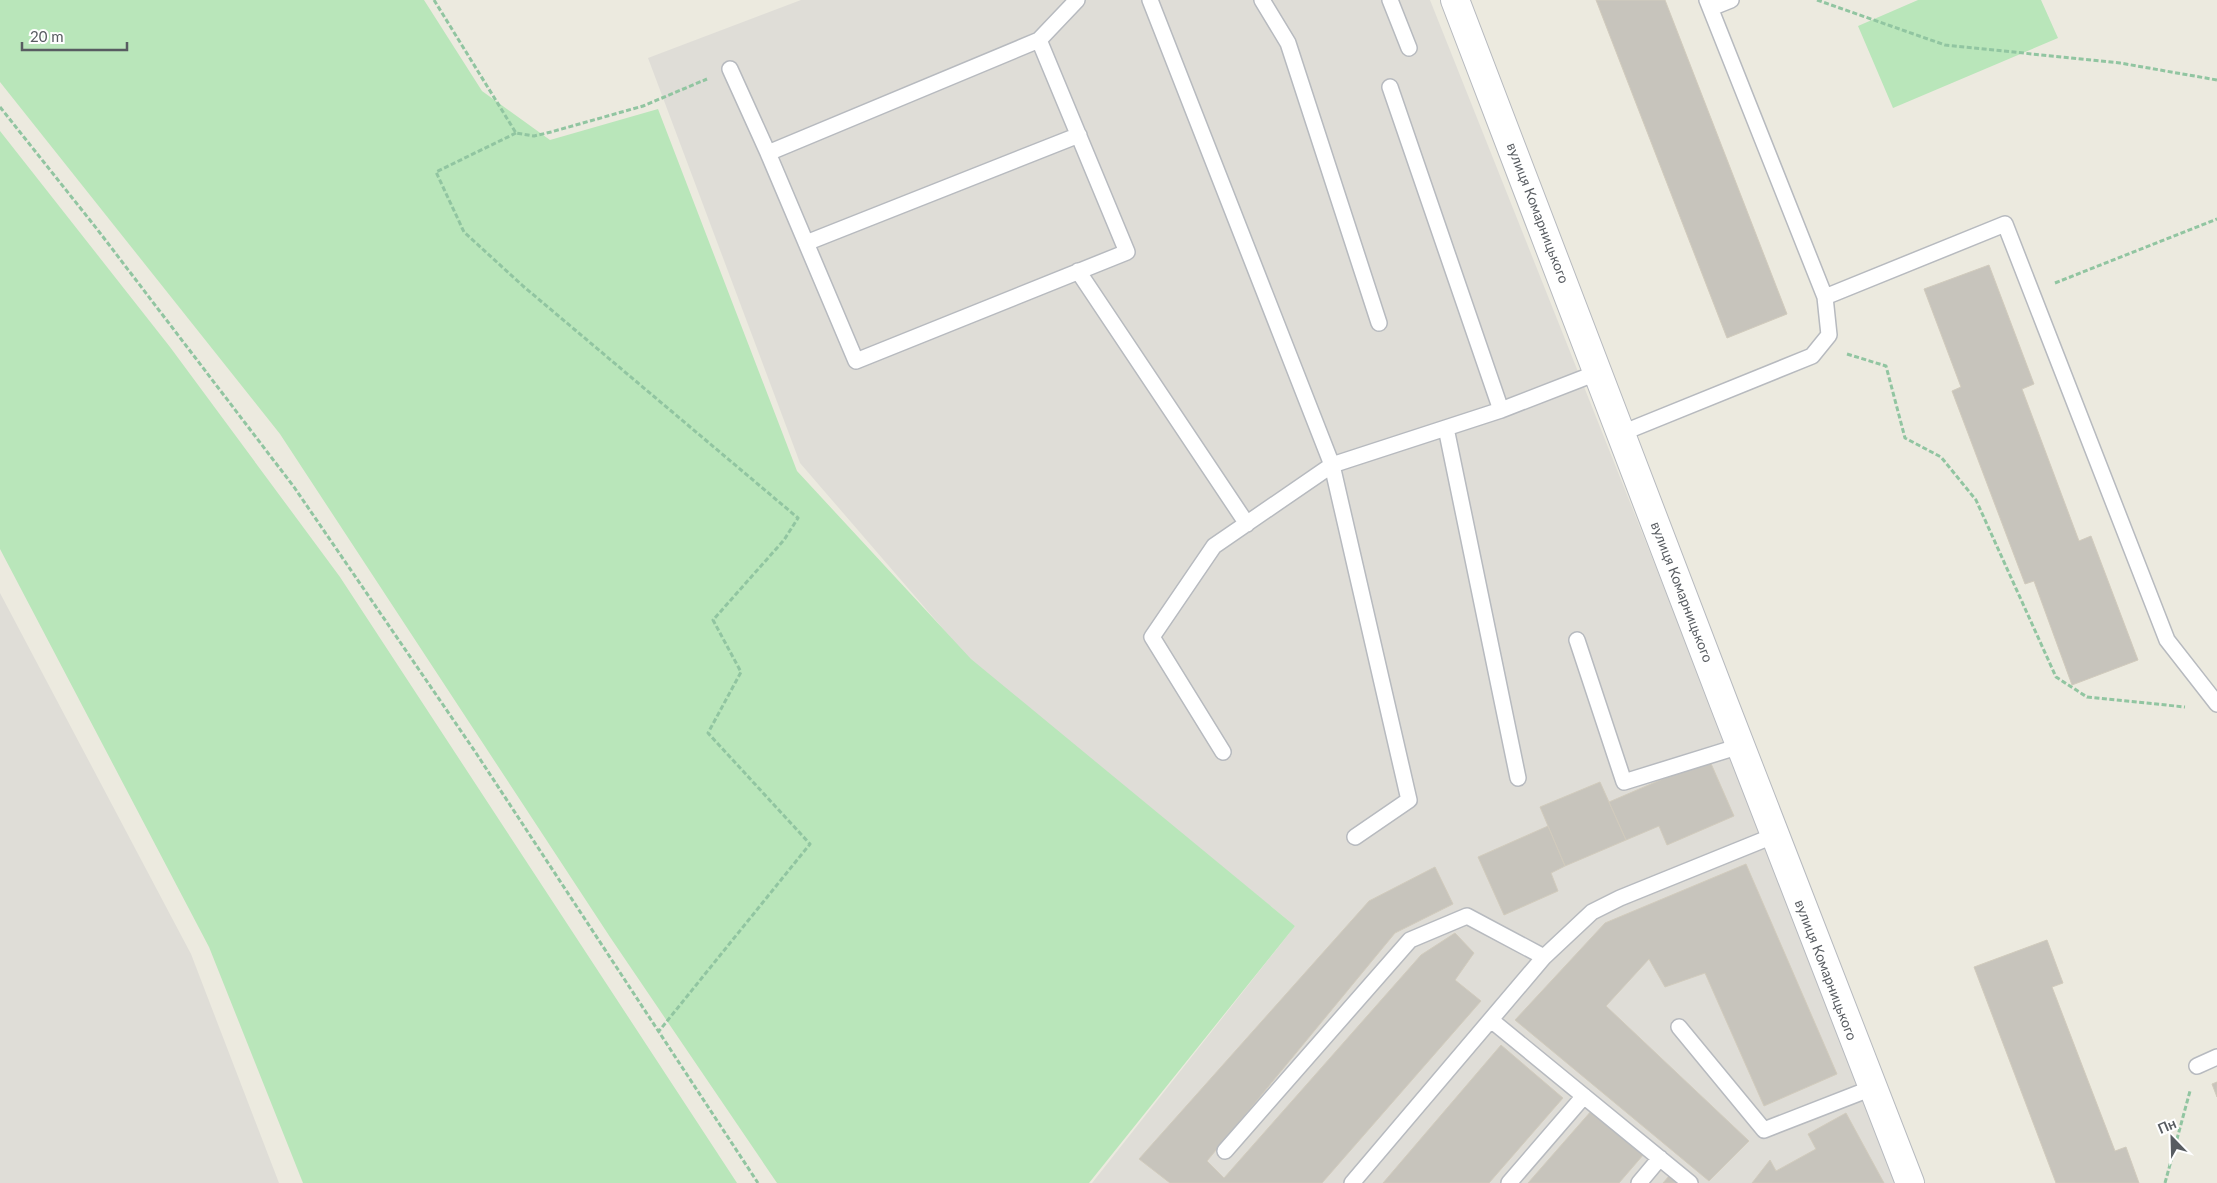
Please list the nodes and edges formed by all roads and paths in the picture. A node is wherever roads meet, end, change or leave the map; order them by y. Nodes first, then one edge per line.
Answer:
1 (434, 0) edge
2 (1077, 0) edge
3 (1150, 0) edge
4 (1262, 0) edge
5 (1390, 0) edge
6 (1455, 0) edge
7 (1731, 0) edge
8 (1816, 0) edge
9 (1709, 4) edge
10 (1040, 40) junction
11 (1409, 48) dead end
12 (730, 69) joint
13 (2217, 80) edge
14 (1390, 87) dead end
15 (0, 107) edge
16 (516, 133) junction
17 (1079, 135) junction
18 (768, 153) junction
19 (2217, 219) edge
20 (806, 243) junction
21 (1078, 271) junction
22 (2032, 292) junction
23 (1825, 297) junction
24 (1379, 322) dead end
25 (1820, 346) junction
26 (1599, 372) junction
27 (1501, 410) junction
28 (1446, 428) junction
29 (1622, 433) junction
30 (1332, 466) junction
31 (1247, 524) junction
32 (1577, 640) dead end
33 (2217, 704) edge
34 (2189, 707) dead end
35 (1740, 746) junction
36 (1223, 752) dead end
37 (1518, 778) dead end
38 (1774, 836) junction
39 (1355, 837) dead end
40 (1544, 957) junction
41 (1491, 1020) junction
42 (1679, 1026) dead end
43 (659, 1031) junction
44 (2217, 1058) edge
45 (2197, 1066) joint
46 (1872, 1088) junction
47 (1584, 1096) junction
48 (1225, 1151) dead end
49 (1660, 1158) junction
50 (758, 1183) edge
51 (1352, 1183) edge
52 (1509, 1183) edge
53 (1639, 1183) edge
54 (1690, 1183) edge
55 (1910, 1183) edge
56 (2165, 1183) edge

1 - 16 path
2 - 10 lane
3 - 30 lane
4 - 24 lane
5 - 11 lane
6 - 26 street, вулиця Комарницького
7 - 9 lane
8 - 13 path
9 - 23 lane
10 - 17 lane
10 - 18 lane
12 - 16 path
12 - 18 lane
14 - 27 lane
15 - 43 path
16 - 43 path
17 - 20 lane
17 - 21 lane
18 - 20 lane
19 - 22 path
20 - 21 lane
21 - 31 lane
22 - 23 lane
22 - 33 lane
23 - 25 lane
25 - 29 lane
25 - 34 path
26 - 27 lane
26 - 29 street, вулиця Комарницького
27 - 28 lane
28 - 30 lane
28 - 37 lane
29 - 35 street, вулиця Комарницького
30 - 31 lane
30 - 39 lane
31 - 36 lane
32 - 35 lane
35 - 38 street, вулиця Комарницького
38 - 40 lane
38 - 46 street, вулиця Комарницького
40 - 41 lane
40 - 48 lane
41 - 47 lane
41 - 51 lane
42 - 46 lane
43 - 50 path
44 - 45 lane
45 - 56 path
46 - 55 street, вулиця Комарницького
47 - 49 lane
47 - 52 lane
49 - 53 lane
49 - 54 lane

